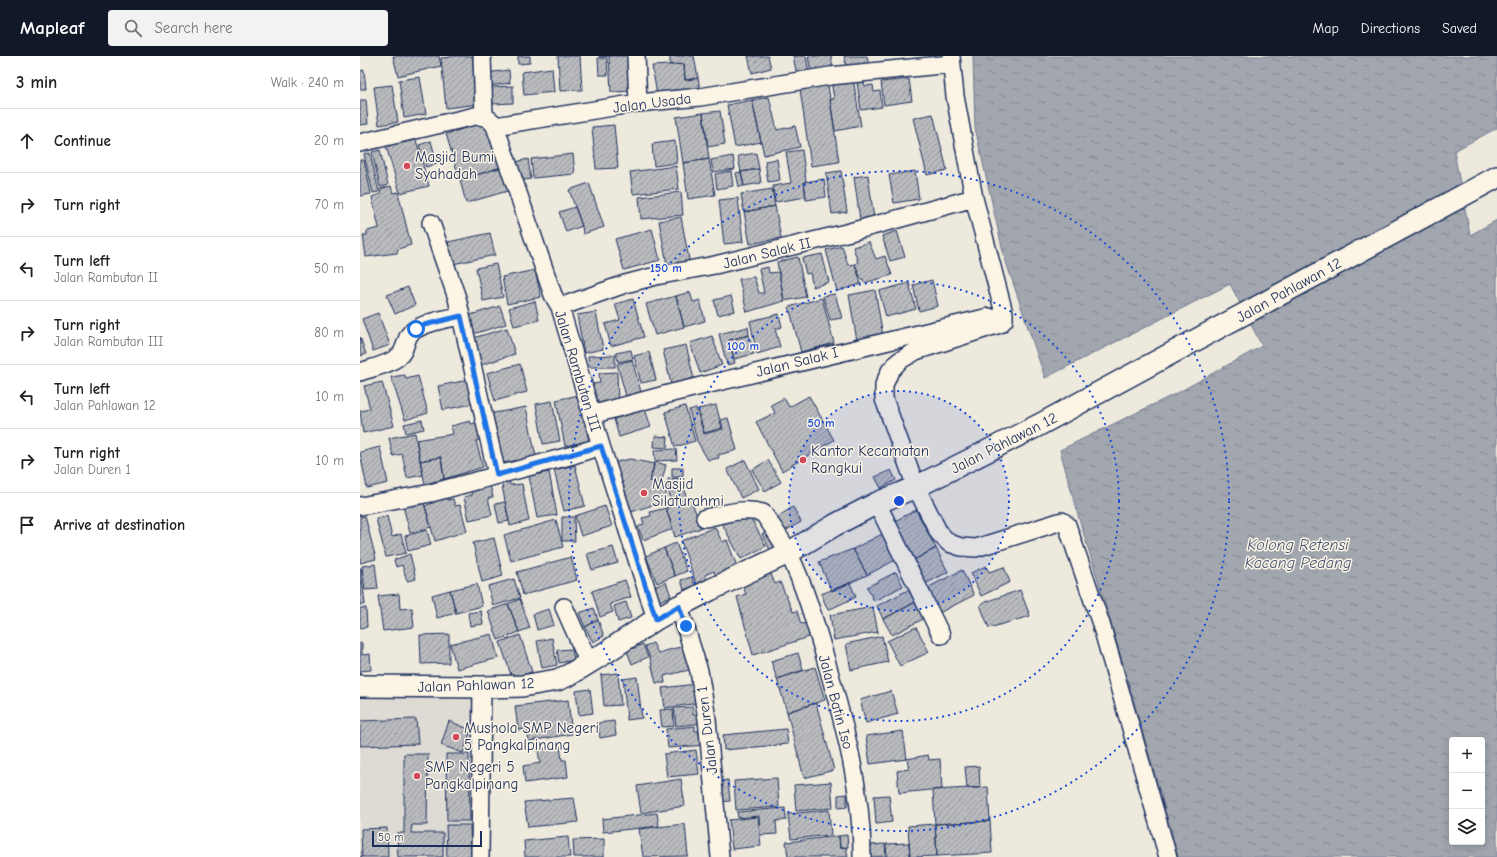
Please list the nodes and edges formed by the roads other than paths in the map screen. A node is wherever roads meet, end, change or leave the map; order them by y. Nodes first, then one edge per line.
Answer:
1 (482, 56) edge
2 (636, 56) edge
3 (951, 60) edge
4 (638, 103) junction
5 (489, 121) junction
6 (360, 143) edge
7 (1497, 177) edge
8 (974, 198) junction
9 (431, 223) dead end
10 (560, 307) junction
11 (1004, 313) junction
12 (461, 316) junction
13 (360, 372) edge
14 (591, 415) junction
15 (601, 446) junction
16 (497, 475) junction
17 (916, 487) junction
18 (877, 503) junction
19 (360, 506) edge
20 (705, 518) dead end
21 (788, 553) junction
22 (679, 606) junction
23 (564, 607) dead end
24 (656, 619) junction
25 (942, 635) dead end
26 (589, 663) junction
27 (360, 686) edge
28 (482, 687) junction
29 (480, 857) edge
30 (720, 857) edge
31 (862, 857) edge
32 (1168, 857) edge

1 - 5 street, Jalan Rambutan III
2 - 4 street
3 - 4 street, Jalan Usada
3 - 8 street
4 - 5 street, Jalan Usada
5 - 6 street, Jalan Usada
5 - 10 street, Jalan Rambutan III
7 - 17 main road, Jalan Pahlawan 12
8 - 10 street, Jalan Salak II
8 - 11 street
9 - 12 street
10 - 14 street, Jalan Rambutan III
11 - 14 street, Jalan Salak I
11 - 17 street
12 - 13 street
12 - 16 street
14 - 15 street, Jalan Rambutan III
15 - 16 street
15 - 24 street, Jalan Rambutan III
16 - 19 street
17 - 18 main road, Jalan Pahlawan 12
17 - 32 street
18 - 21 main road, Jalan Pahlawan 12
18 - 25 street
20 - 21 street, Jalan Batin Iso
21 - 22 main road, Jalan Pahlawan 12
21 - 31 street, Jalan Batin Iso
22 - 24 main road, Jalan Pahlawan 12
22 - 30 street, Jalan Duren 1
23 - 26 street
24 - 26 main road, Jalan Pahlawan 12
26 - 28 main road, Jalan Pahlawan 12
27 - 28 main road, Jalan Pahlawan 12
28 - 29 street

